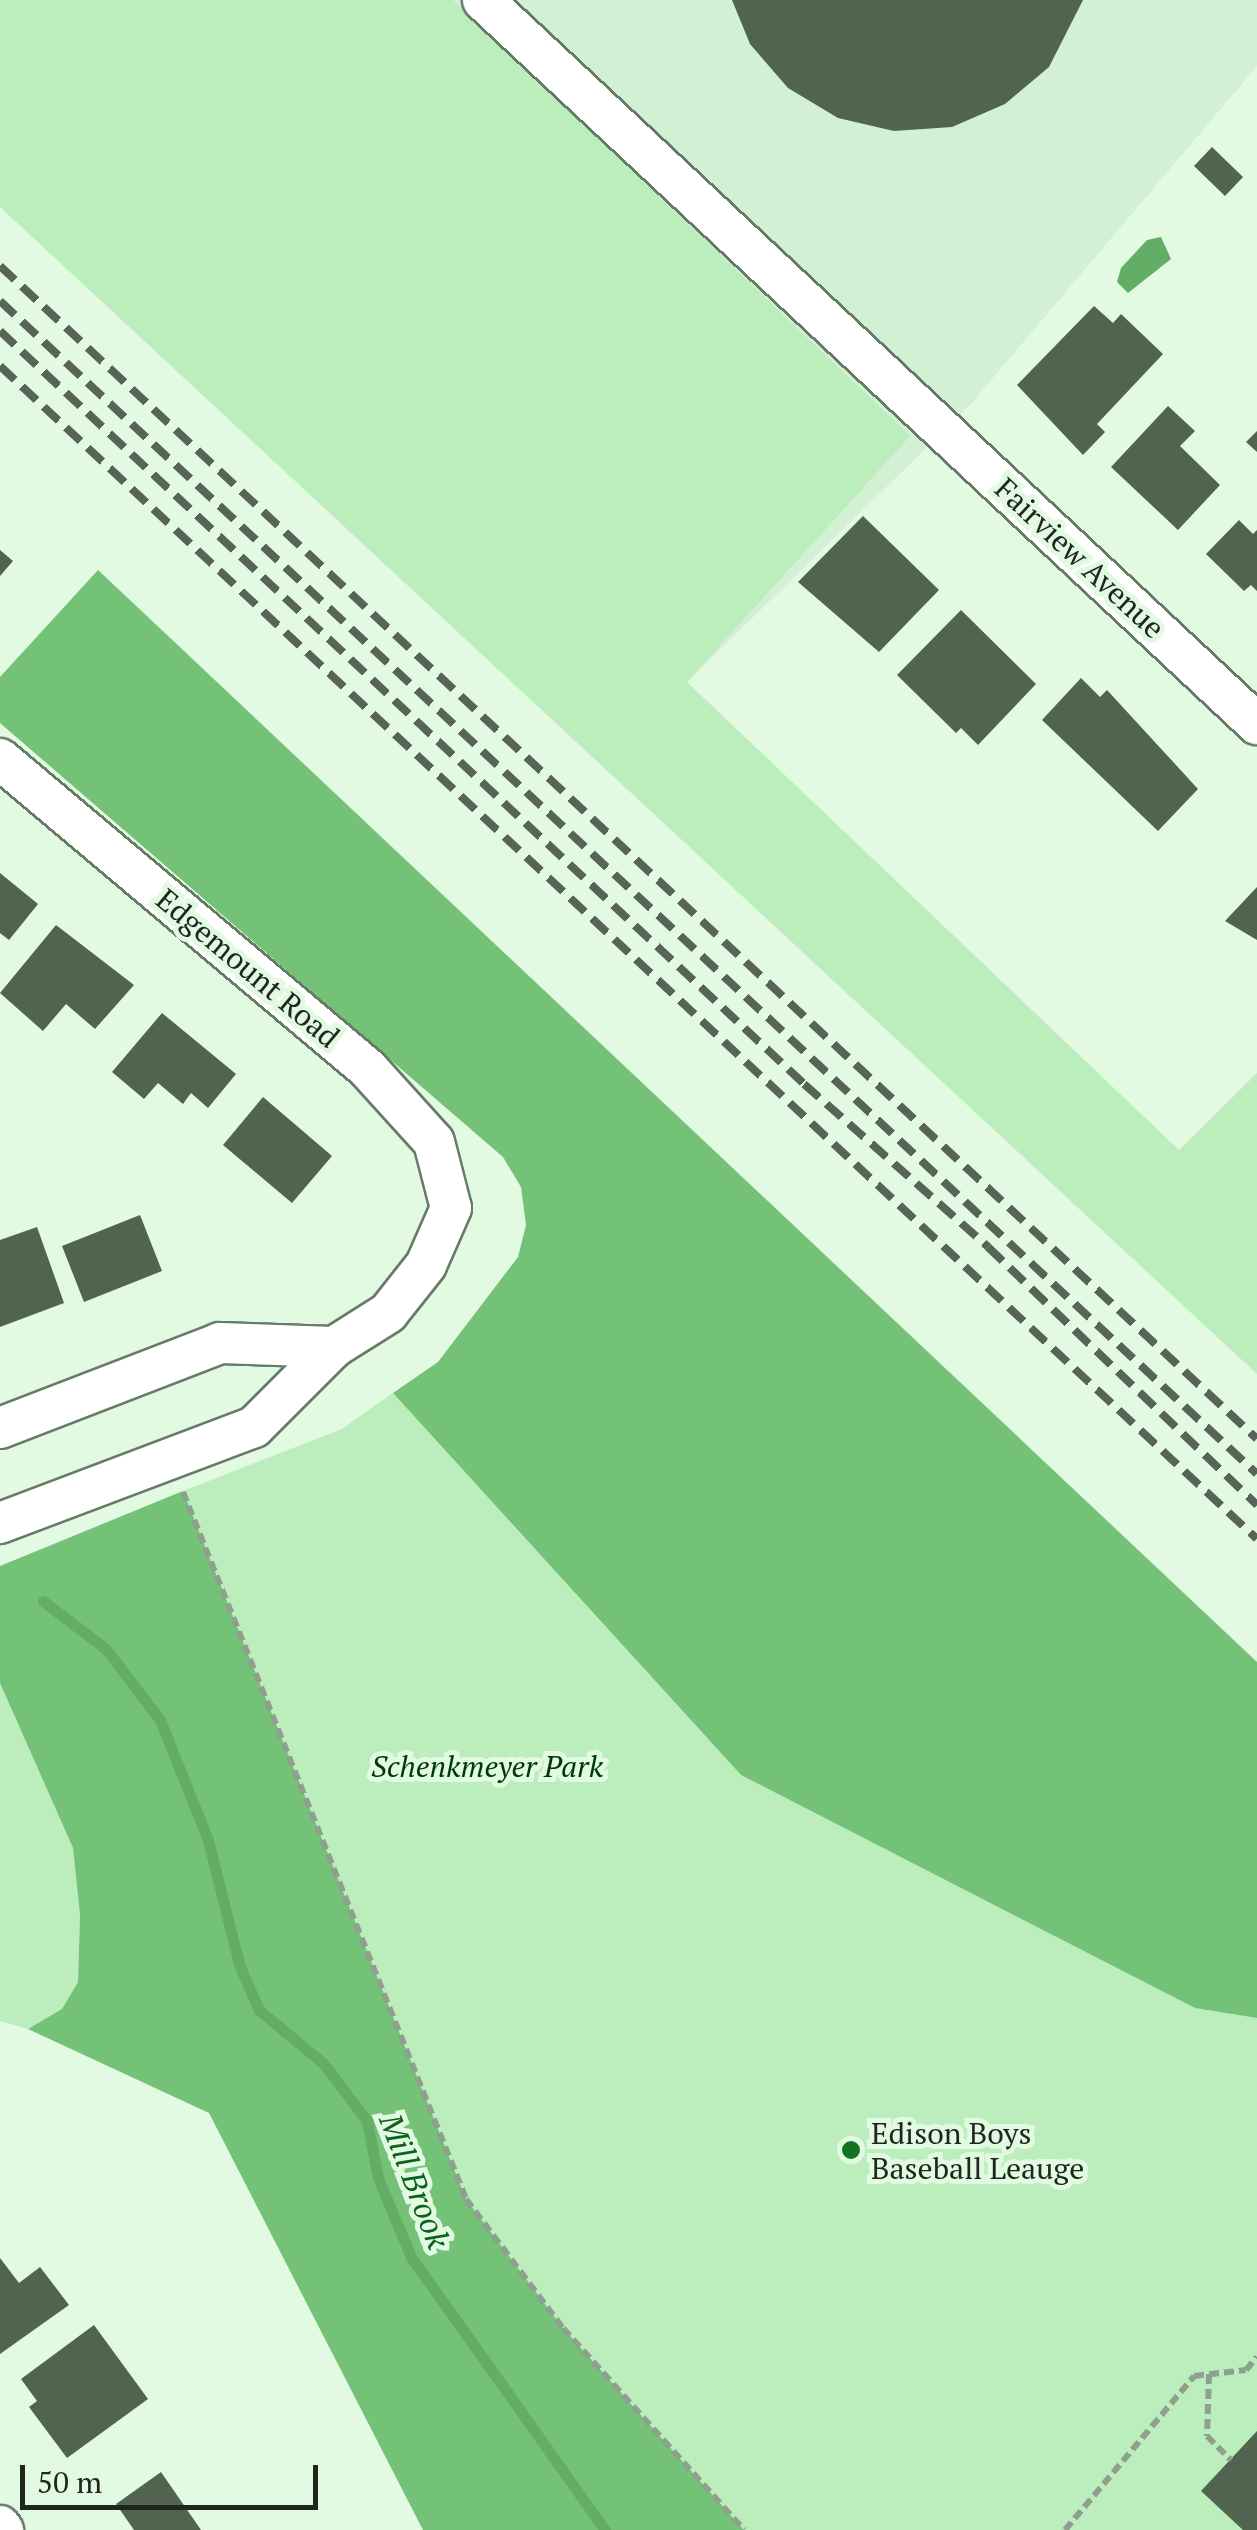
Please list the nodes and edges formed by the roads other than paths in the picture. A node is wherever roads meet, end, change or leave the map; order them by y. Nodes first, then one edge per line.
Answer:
1 (483, 0) edge
2 (1257, 724) edge
3 (0, 759) edge
4 (334, 1347) junction
5 (0, 1428) edge
6 (0, 1524) edge

1 - 2 street, Fairview Avenue
3 - 4 street, Edgemount Road
4 - 5 street
4 - 6 street

